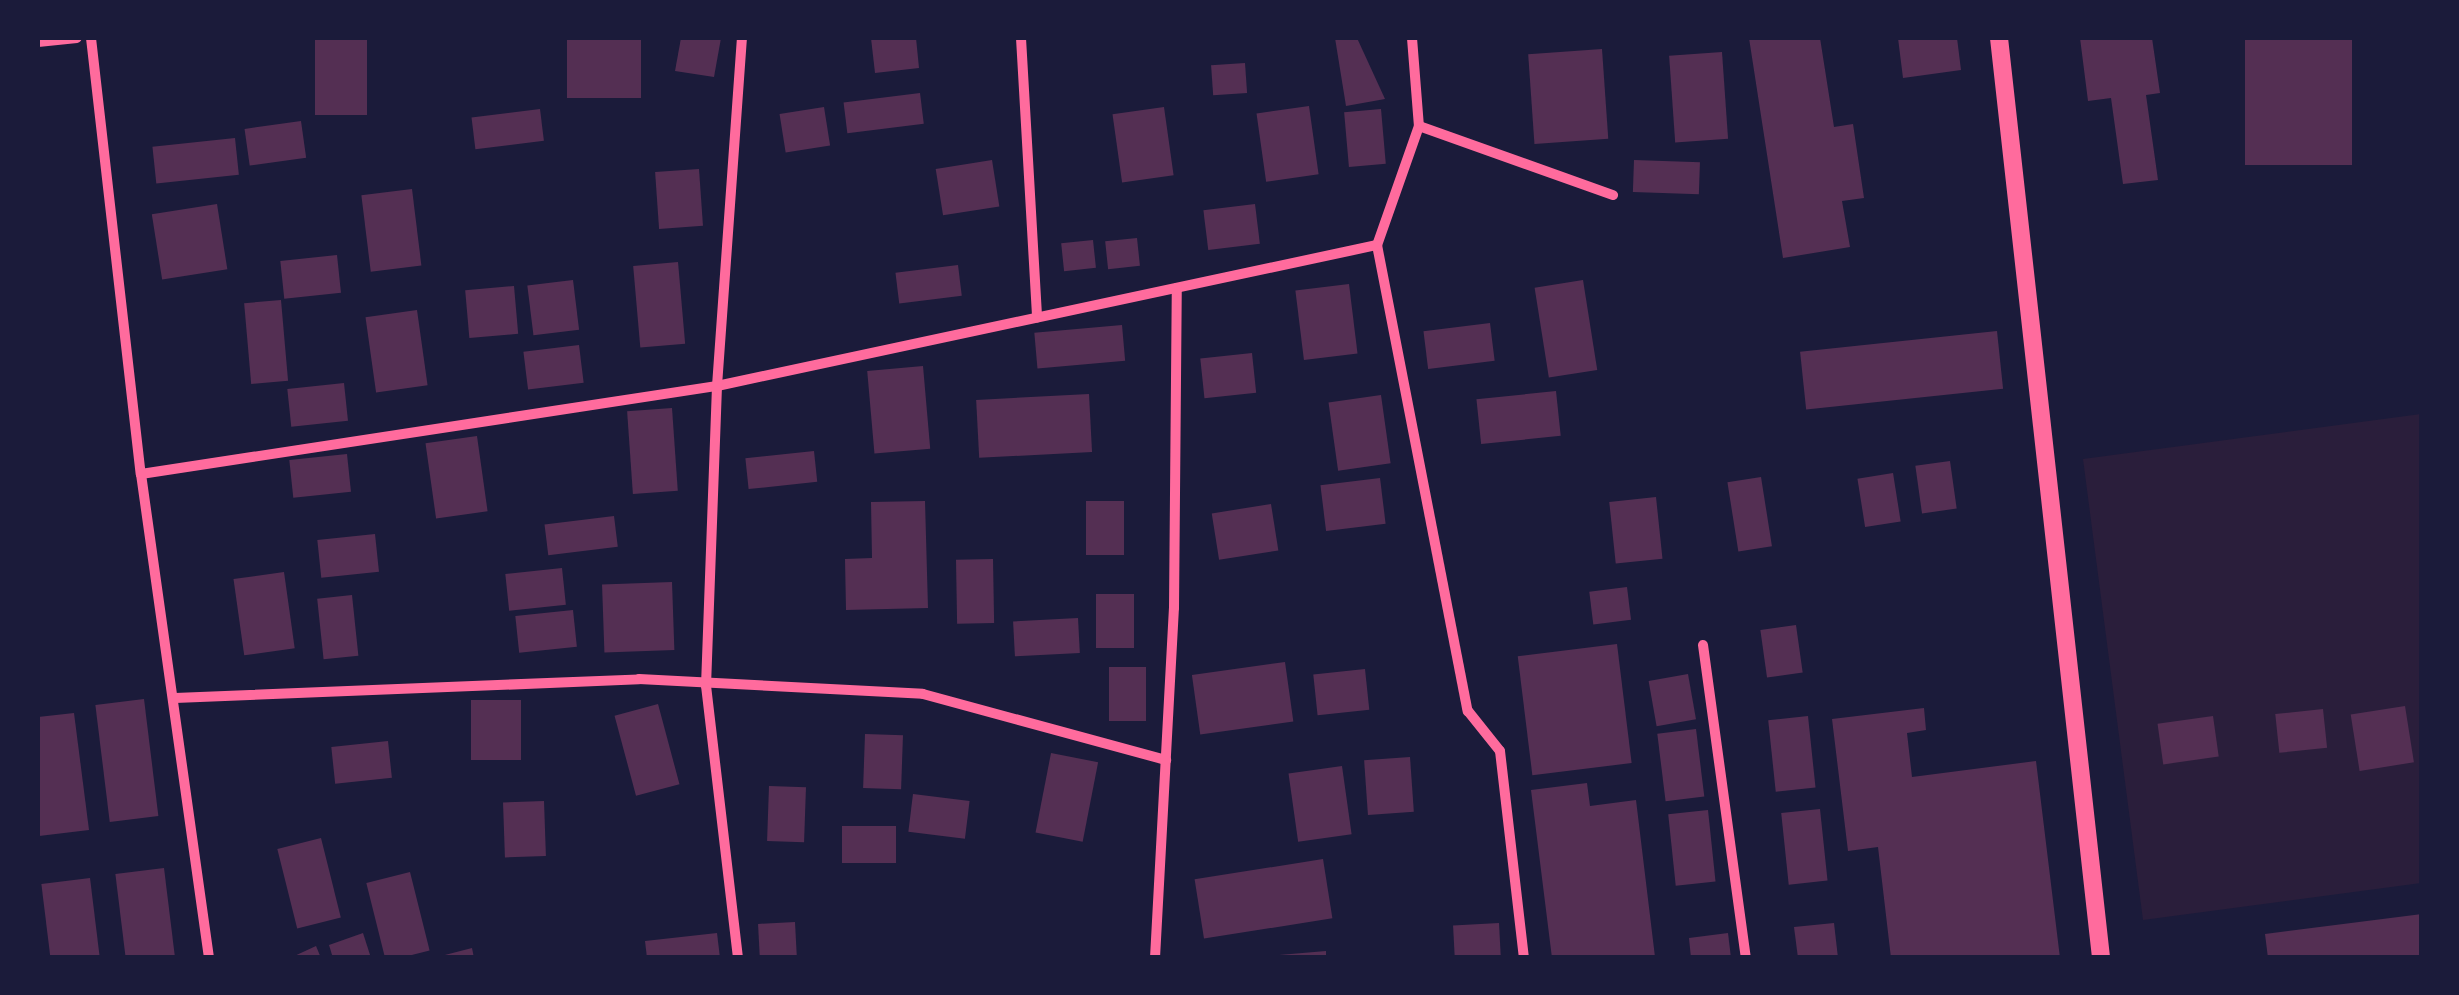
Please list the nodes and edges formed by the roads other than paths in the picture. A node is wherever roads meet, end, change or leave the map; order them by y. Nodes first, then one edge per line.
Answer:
1 (77, 38) edge
2 (91, 38) edge
3 (742, 38) edge
4 (1021, 38) edge
5 (1412, 38) edge
6 (1999, 38) edge
7 (38, 42) edge
8 (1418, 126) junction
9 (1613, 195) dead end
10 (1377, 245) junction
11 (1177, 288) junction
12 (1038, 318) junction
13 (717, 386) junction
14 (141, 474) junction
15 (1703, 645) dead end
16 (706, 686) junction
17 (175, 698) junction
18 (1166, 760) junction
19 (210, 958) edge
20 (738, 958) edge
21 (1155, 958) edge
22 (1524, 958) edge
23 (1746, 958) edge
24 (2100, 958) edge

1 - 7 street
2 - 14 street
3 - 13 street
4 - 12 street
5 - 8 street
6 - 24 street
8 - 9 street
8 - 10 street
10 - 11 street
10 - 22 street
11 - 12 street
11 - 18 street
12 - 13 street
13 - 14 street
13 - 16 street
14 - 17 street
15 - 23 street
16 - 17 street
16 - 18 street
16 - 20 street
17 - 19 street
18 - 21 street

